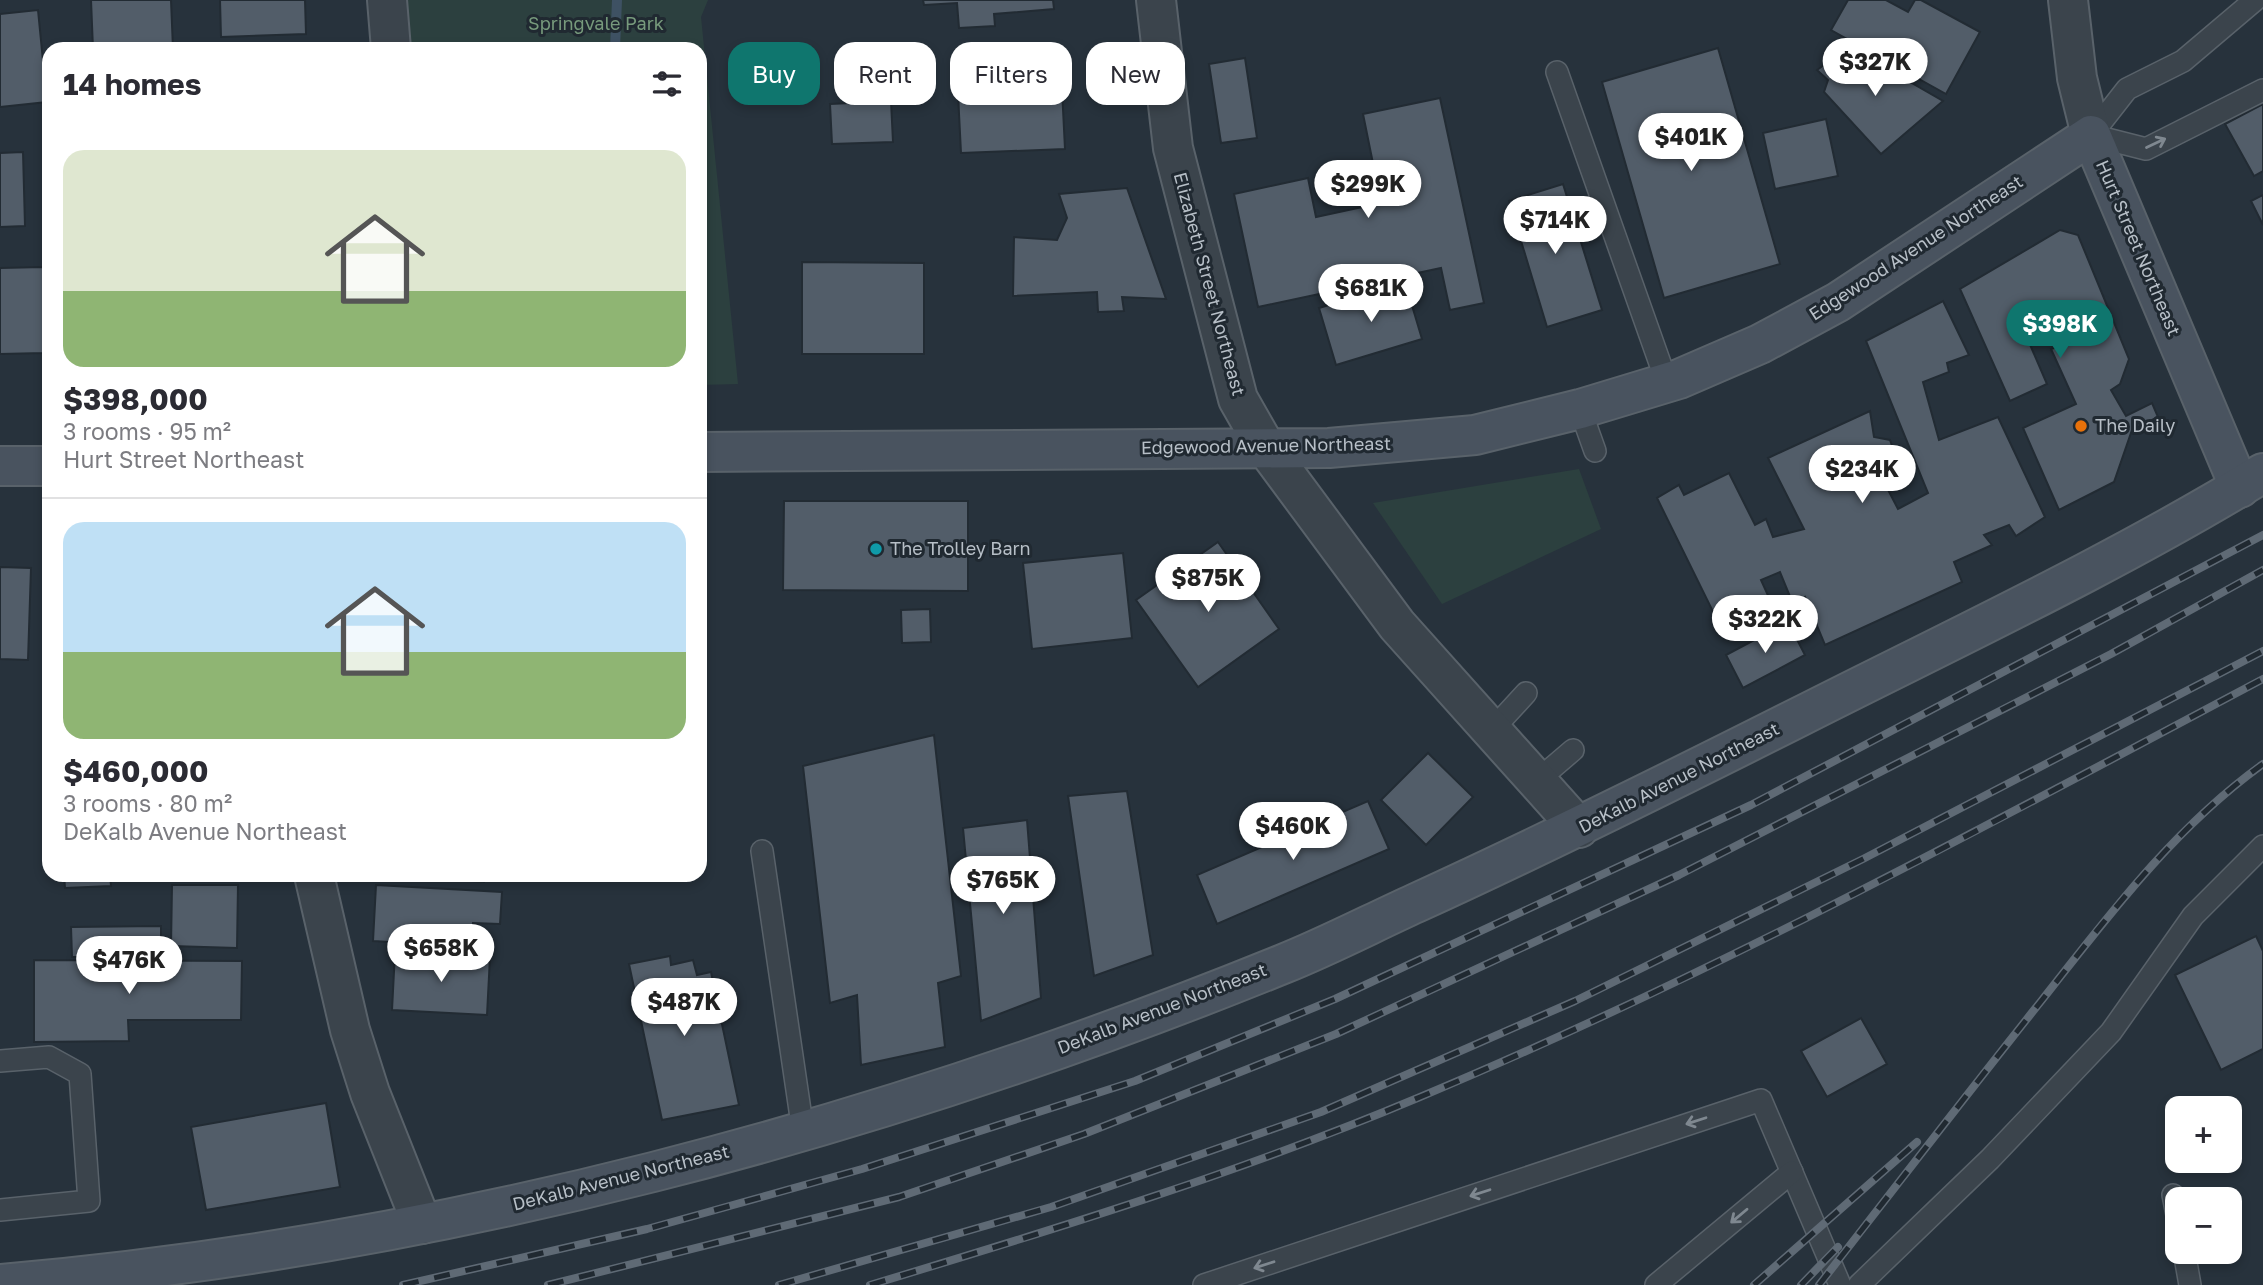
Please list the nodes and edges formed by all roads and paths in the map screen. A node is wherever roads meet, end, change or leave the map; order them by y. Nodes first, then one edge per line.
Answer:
1 (387, 0) edge
2 (1156, 0) edge
3 (2068, 0) edge
4 (2222, 0) edge
5 (2255, 0) edge
6 (2222, 26) junction
7 (390, 42) edge
8 (1558, 72) dead end
9 (2263, 90) edge
10 (2091, 135) junction
11 (1667, 383) junction
12 (1580, 409) junction
13 (1266, 448) junction
14 (1595, 451) dead end
15 (707, 452) edge
16 (0, 466) edge
17 (42, 466) edge
18 (2251, 480) edge
19 (1525, 693) dead end
20 (1492, 730) junction
21 (1573, 750) dead end
22 (1538, 780) junction
23 (1579, 828) junction
24 (2263, 846) edge
25 (762, 851) dead end
26 (316, 882) edge
27 (0, 1061) edge
28 (803, 1131) junction
29 (1792, 1172) junction
30 (0, 1210) edge
31 (422, 1224) junction
32 (2186, 1264) edge
33 (0, 1284) edge
34 (1204, 1285) edge
35 (1656, 1285) edge
36 (1840, 1285) edge
37 (1859, 1285) edge
38 (2190, 1285) edge

1 - 7 street
2 - 13 street, Elizabeth Street Northeast
3 - 10 street, Hurt Street Northeast
4 - 6 lane
5 - 6 lane
6 - 10 lane
8 - 11 lane
10 -> 9 lane
10 - 11 main road, Edgewood Avenue Northeast
10 - 18 main road, Hurt Street Northeast
11 - 12 main road, Edgewood Avenue Northeast
12 - 13 main road, Edgewood Avenue Northeast
12 - 14 lane
13 - 15 main road, Edgewood Avenue Northeast
13 - 20 street, Elizabeth Street Northeast
16 - 17 main road
18 - 23 main road, DeKalb Avenue Northeast
19 - 20 lane
20 - 22 street, Elizabeth Street Northeast
21 - 22 lane
22 - 23 street, Elizabeth Street Northeast
23 - 28 main road, DeKalb Avenue Northeast
24 - 37 lane
25 - 28 lane
26 - 31 street
27 - 30 lane
28 - 31 main road, DeKalb Avenue Northeast
29 -> 34 lane
29 -> 35 lane
29 - 36 lane
31 - 33 main road, DeKalb Avenue Northeast
32 - 38 lane

